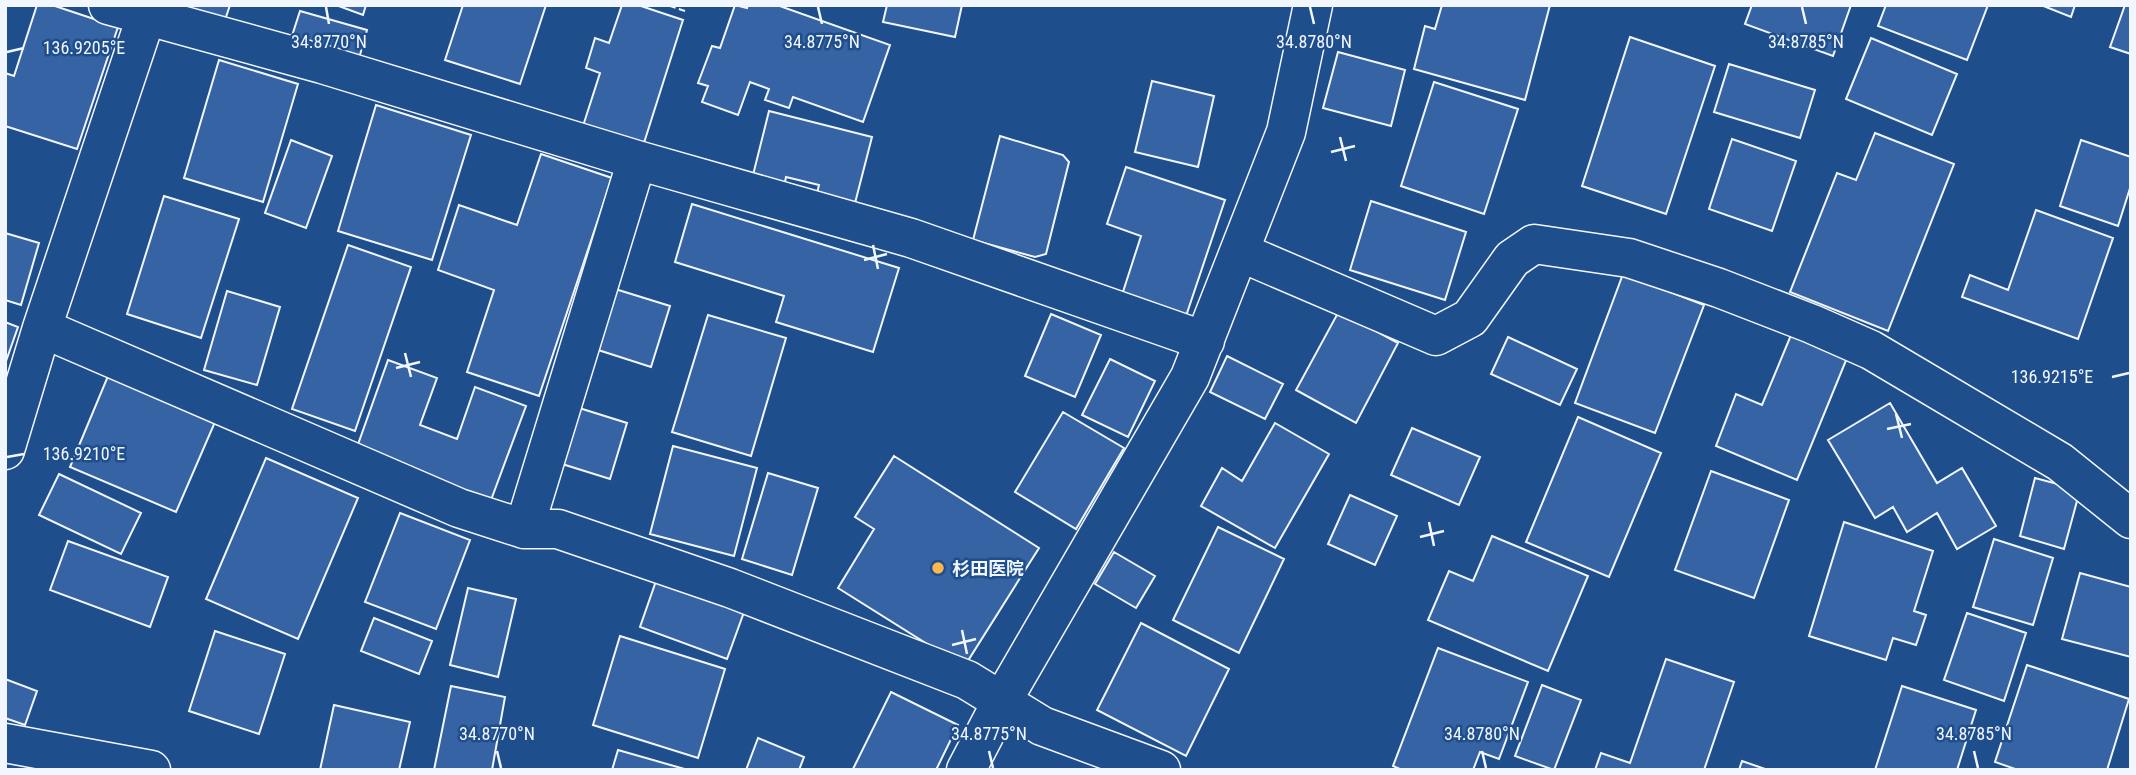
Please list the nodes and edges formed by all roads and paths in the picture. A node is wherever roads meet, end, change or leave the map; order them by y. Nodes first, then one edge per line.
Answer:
1 (108, 5) edge
2 (1313, 5) edge
3 (148, 11) edge
4 (637, 160) junction
5 (1240, 252) junction
6 (42, 328) junction
7 (1205, 341) junction
8 (5, 450) edge
9 (2131, 519) edge
10 (524, 529) junction
11 (1002, 701) junction
12 (5, 743) edge
13 (152, 770) edge
14 (966, 770) edge
15 (1161, 770) edge

1 - 3 street
2 - 5 street
3 - 4 street
3 - 6 street
4 - 7 street
4 - 10 street
5 - 7 street
5 - 9 street
6 - 8 street
6 - 10 street
7 - 11 street
10 - 11 street
11 - 14 street
11 - 15 street
12 - 13 street

